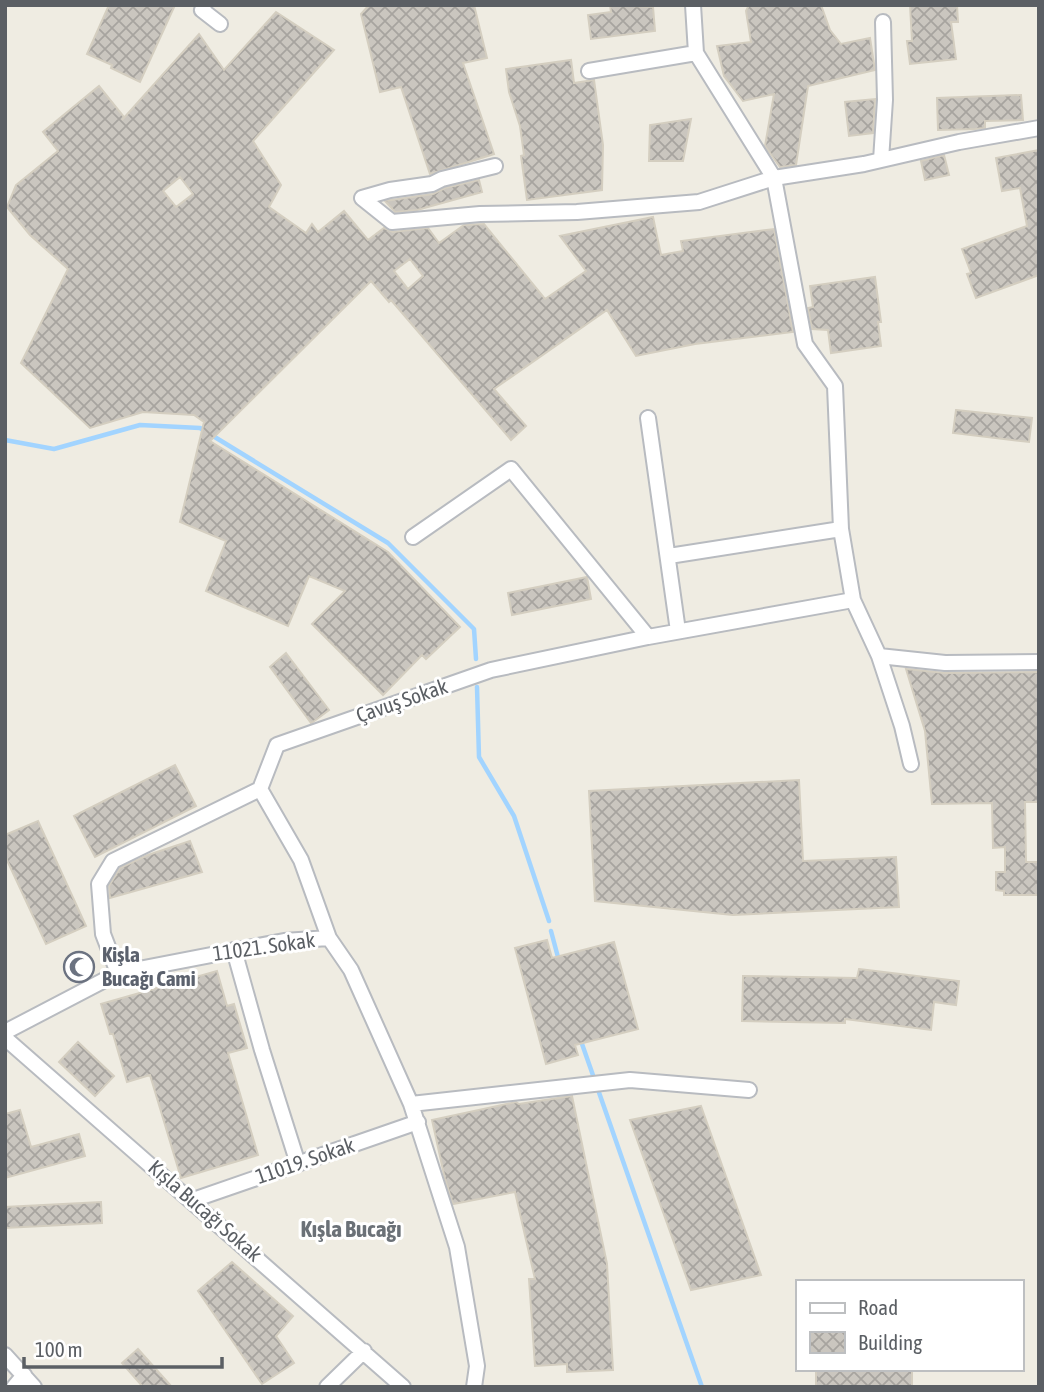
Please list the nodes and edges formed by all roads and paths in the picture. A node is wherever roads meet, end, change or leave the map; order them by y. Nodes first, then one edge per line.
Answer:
1 (204, 5) edge
2 (693, 5) edge
3 (883, 22) dead end
4 (220, 24) dead end
5 (696, 52) junction
6 (589, 71) dead end
7 (1039, 128) edge
8 (881, 160) junction
9 (495, 166) dead end
10 (774, 178) junction
11 (648, 418) dead end
12 (841, 529) junction
13 (413, 537) dead end
14 (668, 556) junction
15 (853, 600) junction
16 (678, 631) junction
17 (648, 637) junction
18 (879, 656) junction
19 (1039, 662) edge
20 (911, 764) dead end
21 (260, 789) junction
22 (329, 938) junction
23 (234, 950) junction
24 (118, 973) junction
25 (5, 1032) edge
26 (5, 1038) edge
27 (749, 1090) dead end
28 (411, 1104) junction
29 (418, 1122) junction
30 (298, 1164) junction
31 (193, 1200) junction
32 (364, 1351) junction
33 (5, 1356) edge
34 (19, 1381) edge
35 (34, 1387) edge
36 (327, 1387) edge
37 (403, 1387) edge
38 (474, 1387) edge

1 - 4 street
2 - 5 street
3 - 8 street
5 - 6 street
5 - 10 street
7 - 8 street
8 - 10 street
9 - 10 street
10 - 12 street
11 - 14 street
12 - 14 street
12 - 15 street
13 - 17 street
14 - 16 street
15 - 16 street, Çavuş Sokak
15 - 18 street
16 - 17 street, Çavuş Sokak
17 - 21 street, Çavuş Sokak
18 - 19 street
18 - 20 street
21 - 22 street
21 - 24 street
22 - 23 street, 11021. Sokak
22 - 28 street
23 - 24 street, 11021. Sokak
23 - 30 street
24 - 25 street, 11021. Sokak
26 - 31 street, Kışla Bucağı Sokak
27 - 28 street
28 - 29 street
29 - 30 street, 11019. Sokak
29 - 38 street
30 - 31 street, 11019. Sokak
31 - 32 street, Kışla Bucağı Sokak
32 - 36 street
32 - 37 street, Kışla Bucağı Sokak
33 - 34 street
34 - 35 street

